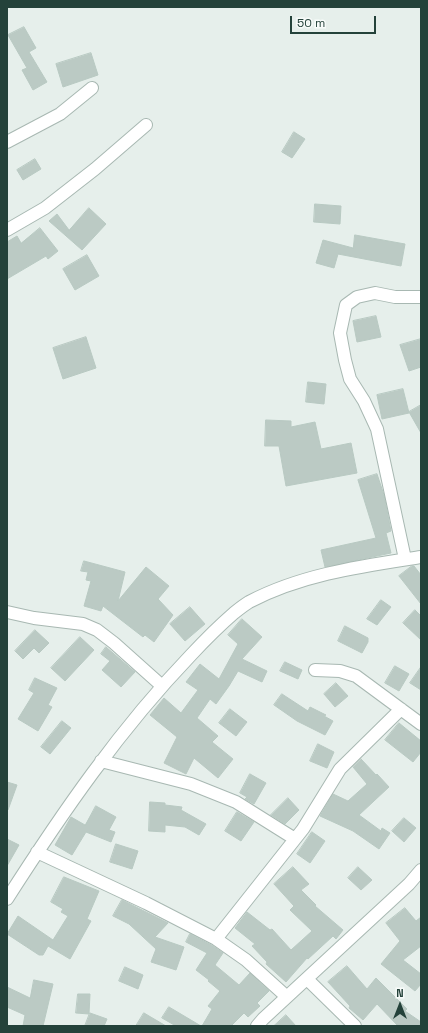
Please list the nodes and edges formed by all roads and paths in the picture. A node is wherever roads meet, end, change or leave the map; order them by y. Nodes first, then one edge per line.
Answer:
1 (92, 88) dead end
2 (146, 125) dead end
3 (7, 142) edge
4 (7, 230) edge
5 (421, 297) edge
6 (421, 557) edge
7 (405, 559) junction
8 (7, 612) edge
9 (314, 670) dead end
10 (161, 685) junction
11 (401, 709) junction
12 (421, 724) edge
13 (101, 761) junction
14 (295, 839) junction
15 (37, 852) junction
16 (421, 870) edge
17 (7, 899) edge
18 (216, 939) junction
19 (307, 979) junction
20 (287, 997) junction
21 (257, 1026) edge
22 (355, 1026) edge

1 - 3 street
2 - 4 street
5 - 7 street
6 - 7 street
7 - 10 street
8 - 10 street
9 - 11 street
10 - 13 street
11 - 12 street
11 - 14 street
13 - 14 street
13 - 15 street
14 - 18 street
15 - 17 street
15 - 18 street
16 - 19 street
18 - 20 street
19 - 20 street
19 - 22 street
20 - 21 street

